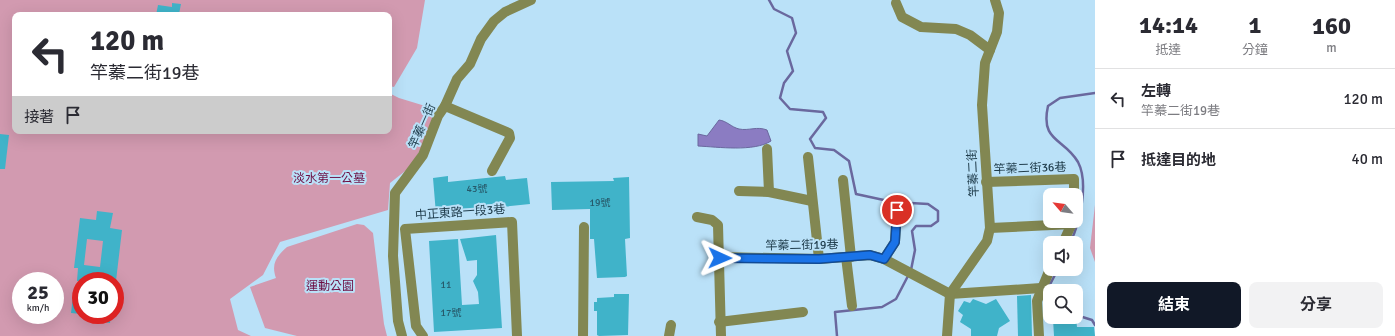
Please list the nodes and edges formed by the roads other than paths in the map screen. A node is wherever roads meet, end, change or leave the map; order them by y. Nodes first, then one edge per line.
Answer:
1 (531, 0) edge
2 (995, 0) edge
3 (896, 3) dead end
4 (990, 50) junction
5 (445, 106) junction
6 (767, 149) dead end
7 (808, 157) dead end
8 (492, 171) dead end
9 (843, 180) dead end
10 (986, 182) junction
11 (1074, 188) edge
12 (738, 191) dead end
13 (769, 192) junction
14 (812, 200) junction
15 (897, 210) dead end
16 (697, 217) dead end
17 (1043, 224) edge
18 (584, 227) dead end
19 (990, 228) junction
20 (849, 257) junction
21 (720, 258) junction
22 (819, 259) junction
23 (884, 259) junction
24 (1047, 276) edge
25 (1041, 288) junction
26 (950, 294) junction
27 (852, 306) dead end
28 (803, 312) dead end
29 (719, 322) junction
30 (671, 325) dead end
31 (402, 336) edge
32 (423, 336) edge
33 (517, 336) edge
34 (583, 336) edge
35 (669, 336) edge
36 (721, 336) edge
37 (947, 336) edge
38 (1039, 336) edge

1 - 5 street, 竿蓁一街
2 - 4 street, 竿蓁二街
3 - 4 street
4 - 10 street, 竿蓁二街
5 - 8 street
5 - 31 street, 竿蓁一街
6 - 13 street
7 - 14 street
9 - 20 street
10 - 11 street, 竿蓁二街36巷
10 - 19 street, 竿蓁二街
12 - 13 street
13 - 14 street
14 - 22 street
15 - 23 street
16 - 21 street
17 - 19 street
18 - 34 street
19 - 26 street, 竿蓁二街
20 - 22 street, 竿蓁二街19巷
20 - 23 street, 竿蓁二街19巷
20 - 27 street
21 - 22 street, 竿蓁二街19巷
21 - 29 street
23 - 26 street, 竿蓁二街19巷
24 - 25 street
25 - 26 street
25 - 38 street
26 - 37 street
28 - 29 street
29 - 36 street
30 - 35 street
32 - 33 street, 中正東路一段3巷

